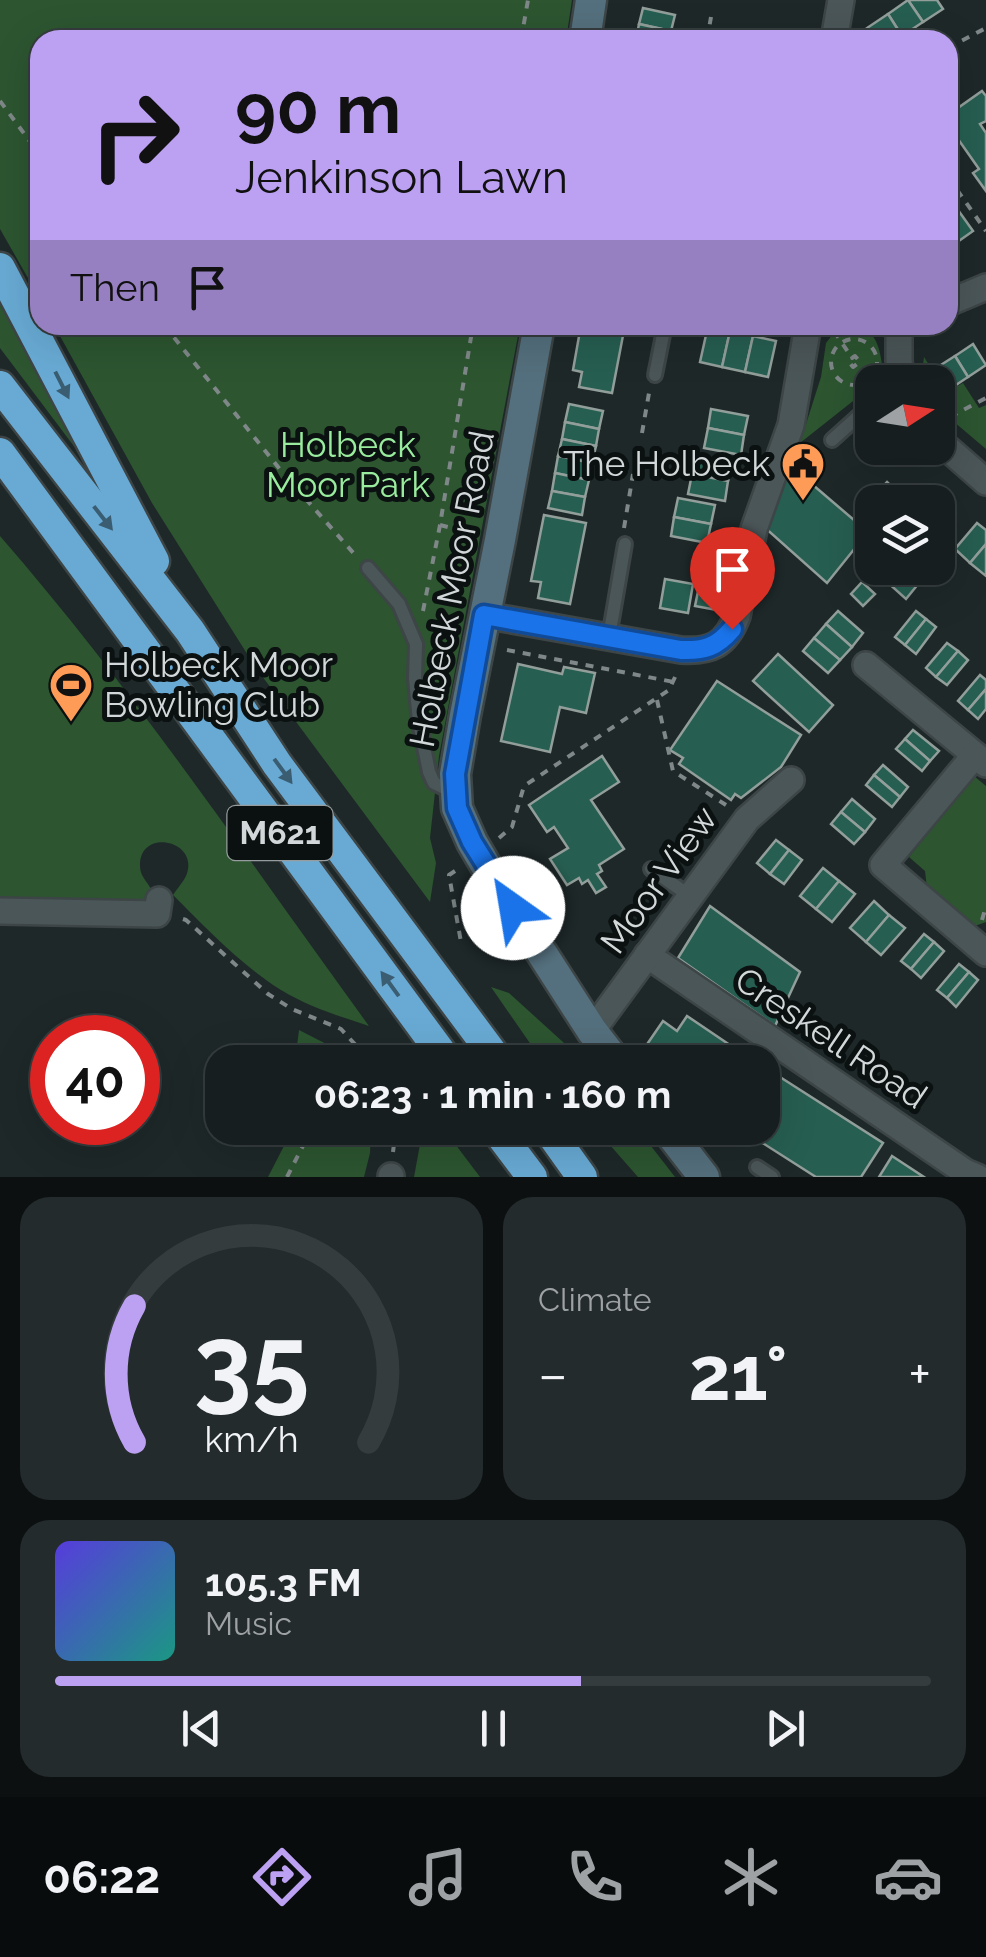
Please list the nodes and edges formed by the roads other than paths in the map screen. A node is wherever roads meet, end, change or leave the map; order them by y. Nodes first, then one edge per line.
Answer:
1 (591, 0) edge
2 (841, 0) edge
3 (586, 30) edge
4 (836, 30) edge
5 (0, 268) edge
6 (986, 286) edge
7 (958, 299) edge
8 (30, 325) edge
9 (35, 335) edge
10 (537, 335) edge
11 (662, 335) edge
12 (806, 335) edge
13 (899, 335) edge
14 (900, 365) edge
15 (656, 374) road end
16 (0, 386) edge
17 (855, 419) edge
18 (832, 440) dead end
19 (0, 453) edge
20 (955, 455) edge
21 (986, 482) edge
22 (625, 544) road end
23 (368, 568) road end
24 (481, 630) junction
25 (190, 631) junction
26 (609, 637) junction
27 (866, 665) dead end
28 (981, 760) edge
29 (791, 780) dead end
30 (456, 794) junction
31 (651, 869) dead end
32 (690, 896) junction
33 (158, 907) road end
34 (0, 911) edge
35 (986, 953) edge
36 (647, 954) junction
37 (592, 1031) junction
38 (435, 1045) edge
39 (486, 1045) edge
40 (603, 1045) edge
41 (507, 1145) edge
42 (560, 1145) edge
43 (679, 1145) edge
44 (757, 1167) dead end
45 (579, 1169) edge
46 (528, 1173) edge
47 (704, 1177) edge
48 (772, 1177) edge
49 (977, 1177) edge

1 - 3 street
2 - 4 street
5 -> 8 highway
6 - 7 street
9 -> 25 highway
10 - 24 street, Holbeck Moor Road
11 - 15 lane
12 - 26 street
13 - 14 street
16 -> 25 highway, M621
17 - 18 lane
38 -> 19 highway, M621
20 - 21 street
22 - 26 lane
23 - 30 lane
24 - 26 street
24 - 30 street, Holbeck Moor Road
25 -> 39 highway, M621
27 - 28 street
28 - 35 street
29 - 32 street, Moor View
30 - 37 street, Holbeck Moor Road
31 - 32 lane
32 - 36 street, Moor View
33 - 34 street
36 - 37 street, Moor View
36 - 49 street, Creskell Road
37 - 40 street, Holbeck Moor Road
41 - 46 highway
42 - 45 highway
43 - 47 street
44 - 48 lane

